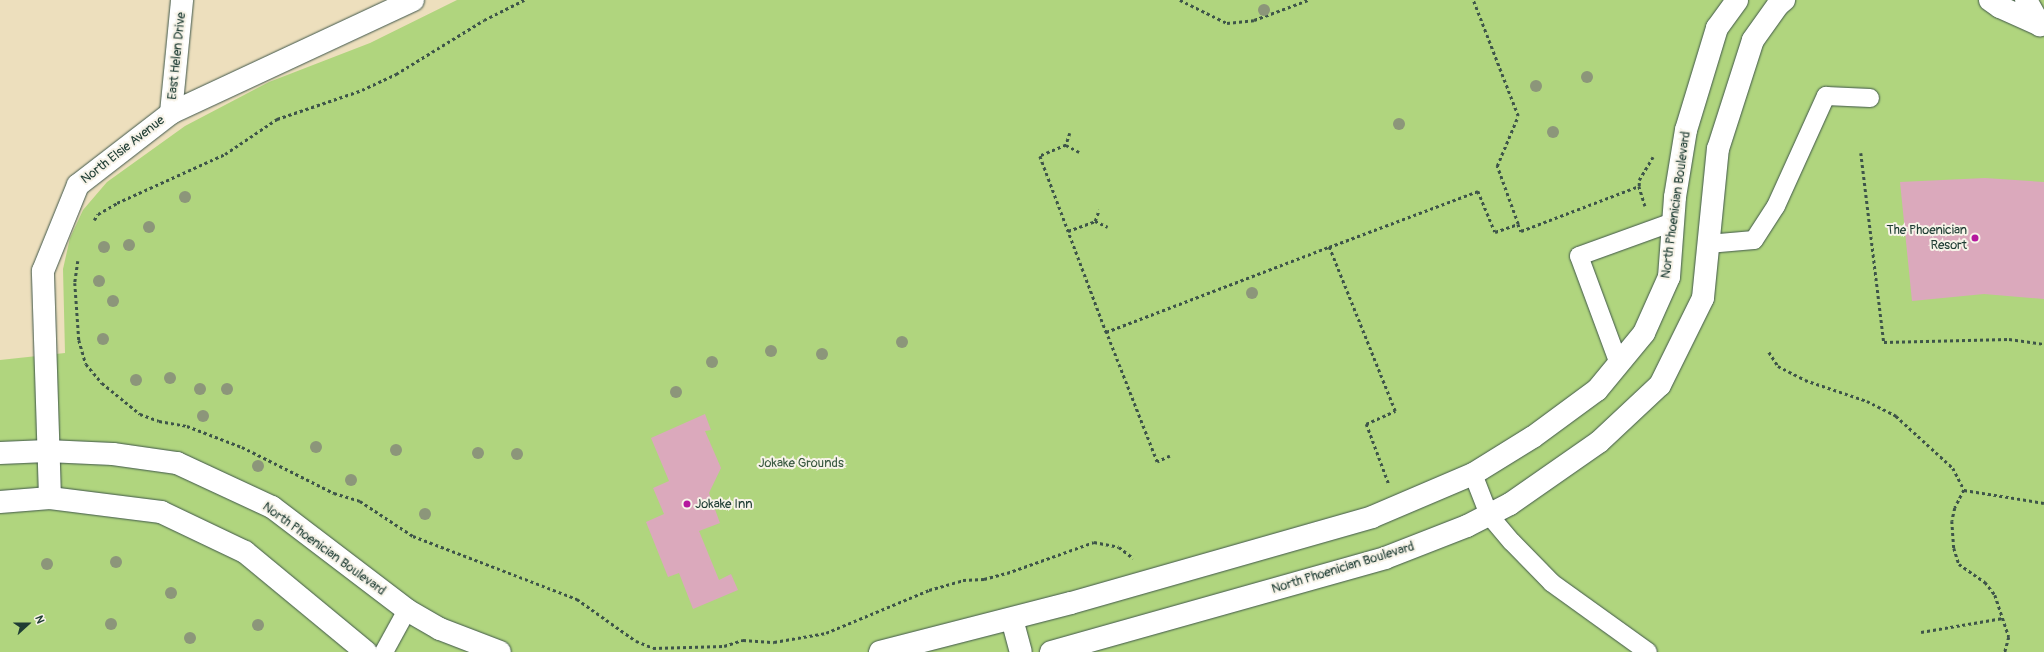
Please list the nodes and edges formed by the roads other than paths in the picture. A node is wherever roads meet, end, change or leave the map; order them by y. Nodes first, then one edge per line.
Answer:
1 (182, 0) edge
2 (413, 0) edge
3 (1737, 0) edge
4 (1784, 0) edge
5 (1990, 0) edge
6 (2026, 0) edge
7 (1870, 98) dead end
8 (171, 113) junction
9 (1673, 222) junction
10 (1708, 244) junction
11 (1619, 364) junction
12 (47, 451) junction
13 (0, 453) edge
14 (1473, 474) junction
15 (50, 498) junction
16 (0, 502) edge
17 (1489, 515) junction
18 (407, 610) junction
19 (1012, 619) junction
20 (366, 652) edge
21 (384, 652) edge
22 (500, 652) edge
23 (880, 652) edge
24 (1021, 652) edge
25 (1051, 652) edge
26 (1648, 652) edge

1 - 8 street, East Helen Drive
2 - 8 street, North Elsie Avenue
3 - 9 street, North Phoenician Boulevard
4 - 10 street, North Phoenician Boulevard
5 - 6 street
7 - 10 lane
8 - 12 street, North Elsie Avenue
9 - 11 street, North Phoenician Boulevard
9 - 11 lane
10 - 17 street, North Phoenician Boulevard
11 - 14 street, North Phoenician Boulevard
12 - 13 street, North Phoenician Boulevard
12 - 15 street, North Elsie Avenue
12 - 18 street, North Phoenician Boulevard
14 - 17 lane
14 - 19 street, North Phoenician Boulevard
15 - 16 street
15 - 20 street
17 - 25 street, North Phoenician Boulevard
17 - 26 lane
18 - 21 lane
18 - 22 street, North Phoenician Boulevard
19 - 23 street, North Phoenician Boulevard
19 - 24 street

